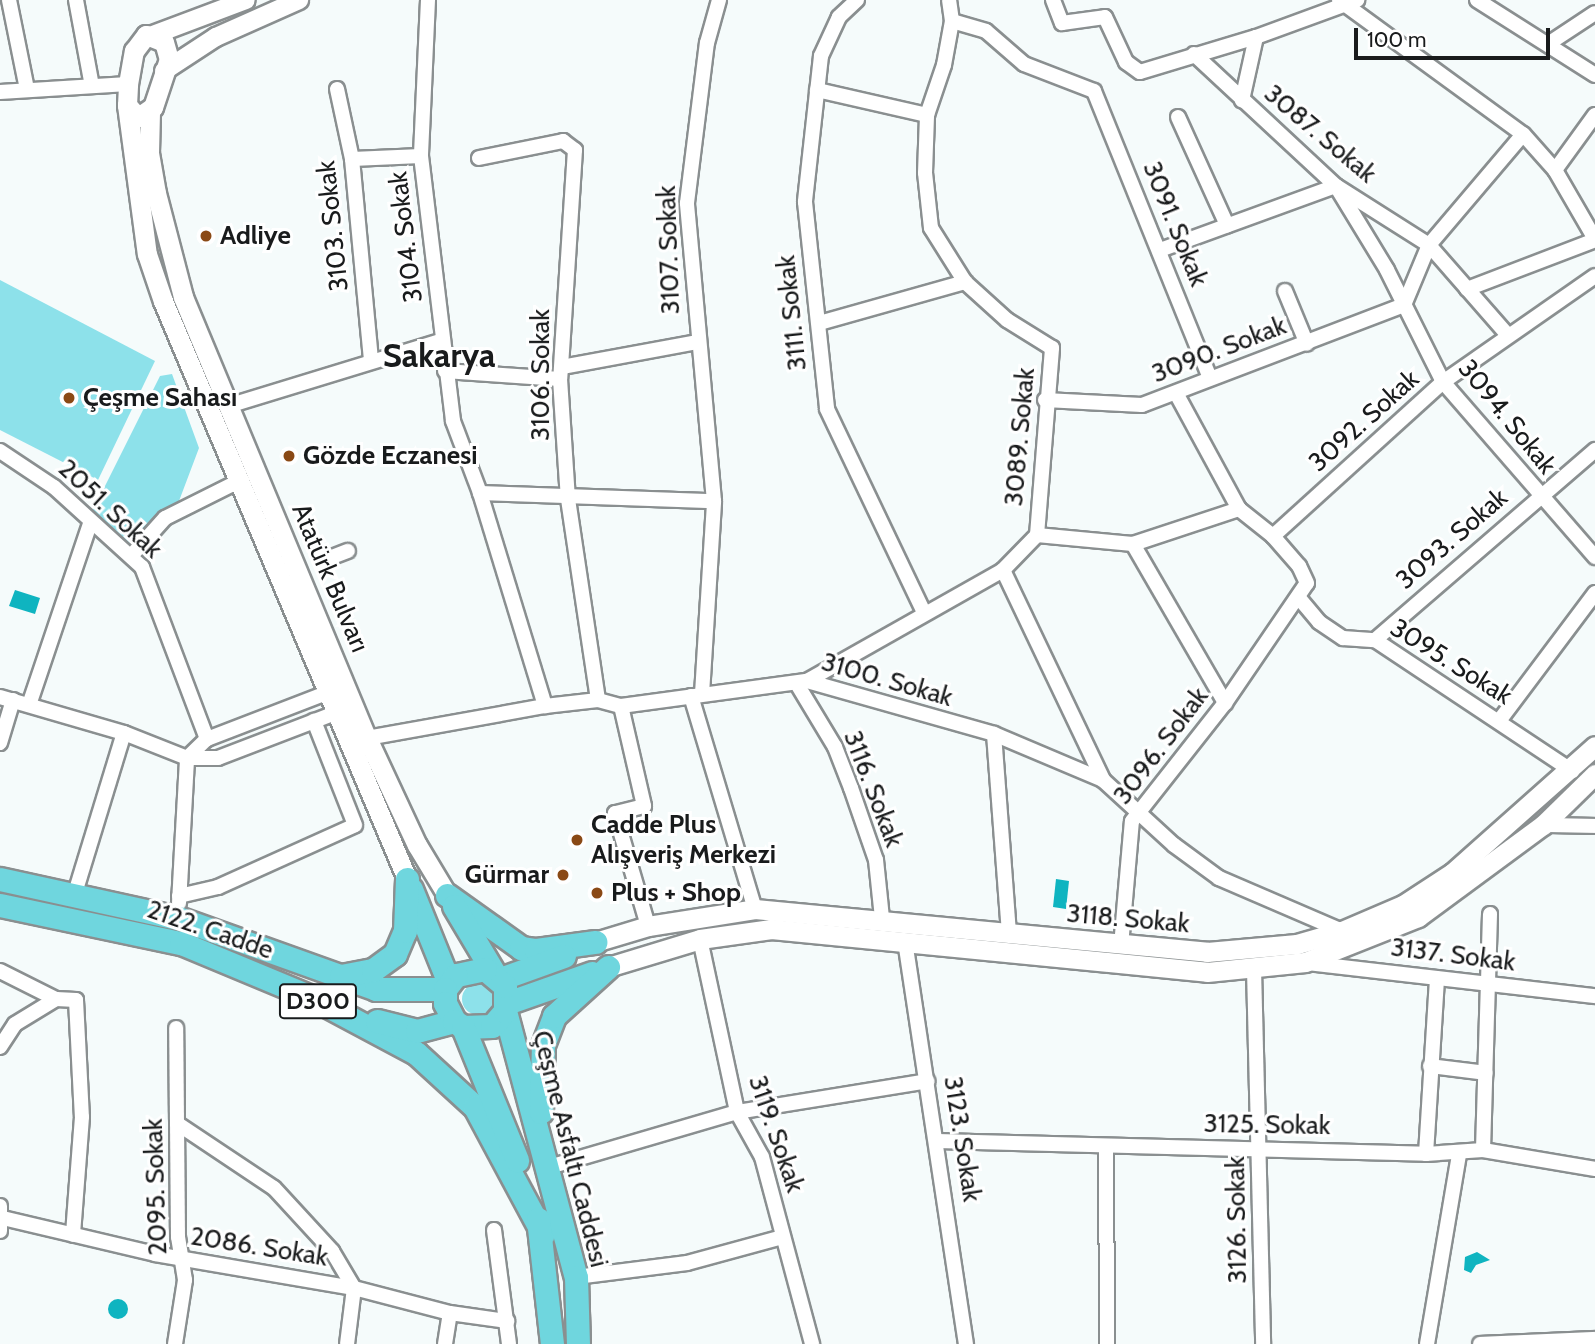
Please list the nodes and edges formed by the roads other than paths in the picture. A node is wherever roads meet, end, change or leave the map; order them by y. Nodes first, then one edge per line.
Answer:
1 (9, 0) edge
2 (76, 0) edge
3 (246, 0) edge
4 (299, 0) edge
5 (428, 0) edge
6 (719, 0) edge
7 (857, 0) edge
8 (949, 0) edge
9 (1054, 0) edge
10 (1477, 0) edge
11 (1347, 2) edge
12 (1595, 13) edge
13 (952, 21) junction
14 (152, 35) junction
15 (1256, 37) junction
16 (1548, 44) junction
17 (1194, 54) junction
18 (164, 71) junction
19 (1595, 75) edge
20 (128, 84) junction
21 (92, 86) junction
22 (27, 89) junction
23 (337, 89) dead end
24 (817, 90) junction
25 (0, 92) edge
26 (1241, 100) junction
27 (127, 105) junction
28 (150, 112) junction
29 (927, 115) junction
30 (1595, 115) edge
31 (1178, 117) dead end
32 (1523, 134) junction
33 (421, 156) junction
34 (479, 158) dead end
35 (352, 159) junction
36 (1555, 170) junction
37 (1336, 186) junction
38 (1227, 225) junction
39 (1595, 240) edge
40 (1429, 245) junction
41 (1160, 250) junction
42 (1595, 276) edge
43 (965, 282) junction
44 (1468, 289) junction
45 (1286, 291) dead end
46 (1404, 305) junction
47 (818, 323) junction
48 (1507, 334) junction
49 (441, 341) junction
50 (697, 342) junction
51 (1307, 344) junction
52 (370, 359) junction
53 (445, 371) junction
54 (561, 373) junction
55 (1209, 376) junction
56 (1443, 382) junction
57 (1176, 393) junction
58 (1045, 400) junction
59 (228, 406) junction
60 (1595, 450) edge
61 (0, 451) edge
62 (237, 482) junction
63 (480, 493) junction
64 (1538, 496) junction
65 (568, 499) junction
66 (714, 501) junction
67 (1239, 509) junction
68 (90, 524) junction
69 (1037, 535) junction
70 (1273, 536) junction
71 (1133, 544) junction
72 (348, 551) dead end
73 (131, 556) junction
74 (332, 557) dead end
75 (1595, 557) edge
76 (1003, 569) junction
77 (1595, 593) edge
78 (1299, 598) junction
79 (924, 612) junction
80 (1375, 640) junction
81 (802, 682) junction
82 (326, 693) junction
83 (696, 695) junction
84 (6, 699) edge
85 (598, 700) junction
86 (1225, 703) junction
87 (29, 705) junction
88 (544, 706) junction
89 (621, 706) junction
90 (335, 713) junction
91 (314, 721) junction
92 (1499, 721) junction
93 (124, 733) junction
94 (994, 734) junction
95 (367, 737) junction
96 (207, 739) junction
97 (0, 743) edge
98 (1595, 746) edge
99 (187, 758) junction
100 (1572, 771) junction
101 (1595, 774) edge
102 (1103, 780) junction
103 (1141, 811) junction
104 (1542, 825) junction
105 (1595, 826) edge
106 (0, 879) edge
107 (407, 879) junction
108 (75, 893) junction
109 (447, 895) junction
110 (0, 905) edge
111 (179, 907) junction
112 (755, 909) junction
113 (1490, 914) dead end
114 (882, 918) junction
115 (648, 926) junction
116 (1342, 931) junction
117 (1009, 933) junction
118 (700, 939) junction
119 (905, 941) junction
120 (595, 942) junction
121 (1121, 946) junction
122 (1305, 962) junction
123 (608, 967) junction
124 (1254, 969) junction
125 (0, 971) edge
126 (340, 976) junction
127 (497, 976) junction
128 (1437, 978) junction
129 (1488, 984) junction
130 (447, 986) junction
131 (1595, 996) edge
132 (311, 998) junction
133 (56, 999) junction
134 (506, 1007) junction
135 (459, 1024) junction
136 (176, 1028) dead end
137 (0, 1047) edge
138 (1430, 1066) junction
139 (1486, 1073) junction
140 (928, 1081) junction
141 (737, 1112) junction
142 (178, 1124) junction
143 (540, 1129) junction
144 (937, 1141) junction
145 (1106, 1146) junction
146 (1261, 1150) junction
147 (1483, 1150) junction
148 (1426, 1154) junction
149 (1459, 1154) junction
150 (549, 1167) junction
151 (1595, 1169) edge
152 (1, 1219) edge
153 (494, 1230) dead end
154 (543, 1234) junction
155 (74, 1236) junction
156 (782, 1237) junction
157 (182, 1259) junction
158 (576, 1277) junction
159 (354, 1288) junction
160 (450, 1313) junction
161 (507, 1321) junction
162 (1595, 1339) edge
163 (175, 1344) edge
164 (347, 1344) edge
165 (445, 1344) edge
166 (509, 1344) edge
167 (552, 1344) edge
168 (578, 1344) edge
169 (812, 1344) edge
170 (966, 1344) edge
171 (1107, 1344) edge
172 (1263, 1344) edge
173 (1427, 1344) edge
174 (1480, 1344) edge

1 - 22 street
2 - 21 street
3 - 14 street
4 - 18 street
5 - 33 street, 3104. Sokak
6 - 50 street, 3107. Sokak
7 - 24 street, 3111. Sokak
8 - 13 street, 3089. Sokak
9 - 17 street
10 - 16 street
11 - 15 street
11 - 32 street
12 - 16 street
13 - 29 street, 3089. Sokak
13 - 41 street, 3091. Sokak
14 - 18 main road, Atatürk Bulvarı
14 - 20 main road, Atatürk Bulvarı
15 - 17 street
15 - 26 street
16 - 19 street
17 - 26 street, 3087. Sokak
18 - 28 main road, Atatürk Bulvarı
20 - 21 street
20 - 27 main road, Atatürk Bulvarı
21 - 22 street
22 - 25 street
23 - 35 street, 3103. Sokak
24 - 29 street
24 - 47 street, 3111. Sokak
26 - 37 street, 3087. Sokak
27 - 28 main road
27 - 62 main road, Atatürk Bulvarı
28 - 59 main road, Atatürk Bulvarı
29 - 43 street, 3089. Sokak
30 - 36 street
31 - 38 street
32 - 36 street
32 - 40 street
33 - 35 street
33 - 49 street, 3104. Sokak
34 - 54 street, 3106. Sokak
35 - 52 street, 3103. Sokak
36 - 39 street
37 - 38 street
37 - 40 street, 3087. Sokak
37 - 46 street, 3094. Sokak
38 - 41 street
39 - 44 street
40 - 44 street, 3087. Sokak
40 - 46 street
41 - 55 street, 3091. Sokak
42 - 48 street, 3092. Sokak
43 - 47 street
43 - 58 street, 3089. Sokak
44 - 48 street, 3087. Sokak
45 - 51 street
46 - 51 street, 3090. Sokak
46 - 56 street, 3094. Sokak
47 - 79 street, 3111. Sokak
48 - 56 street, 3092. Sokak
49 - 52 street
49 - 53 street, 3104. Sokak
50 - 54 street
50 - 66 street, 3107. Sokak
51 - 55 street, 3090. Sokak
52 - 59 street
53 - 54 street
53 - 63 street, 3104. Sokak
54 - 65 street, 3106. Sokak
55 - 57 street, 3090. Sokak
56 - 64 street, 3094. Sokak
56 - 70 street, 3092. Sokak
57 - 58 street, 3090. Sokak
57 - 67 street
58 - 69 street, 3089. Sokak
59 - 95 main road, Atatürk Bulvarı
60 - 64 street, 3093. Sokak
61 - 68 street, 2051. Sokak
62 - 73 street
62 - 82 main road, Atatürk Bulvarı
63 - 65 street
63 - 88 street, 3104. Sokak
64 - 75 street, 3094. Sokak
64 - 80 street, 3093. Sokak
65 - 66 street
65 - 85 street, 3106. Sokak
66 - 83 street, 3107. Sokak
67 - 70 street
67 - 71 street
68 - 73 street, 2051. Sokak
68 - 87 street
69 - 71 street
69 - 76 street, 3089. Sokak
70 - 78 street
71 - 86 street
72 - 74 street
73 - 96 street, 2051. Sokak
76 - 79 street, 3089. Sokak
76 - 102 street
77 - 92 street
78 - 80 street, 3095. Sokak
78 - 86 street, 3096. Sokak
79 - 81 street, 3089. Sokak
80 - 92 street, 3095. Sokak
81 - 83 street, 3100. Sokak
81 - 94 street, 3100. Sokak
81 - 114 street, 3116. Sokak
82 - 90 main road, Atatürk Bulvarı
82 - 96 street
83 - 89 street, 3100. Sokak
83 - 112 street
84 - 87 street
84 - 97 street
85 - 88 street, 3100. Sokak
85 - 89 street, 3100. Sokak
86 - 103 street, 3096. Sokak
87 - 93 street
88 - 95 street, 3100. Sokak
89 - 115 street
90 - 91 street
90 - 107 main road, Atatürk Bulvarı
91 - 99 street
91 - 111 street
92 - 100 street, 3095. Sokak
93 - 99 street
93 - 108 street
94 - 102 street, 3100. Sokak
94 - 117 street
95 - 109 main road, Atatürk Bulvarı
96 - 99 street
98 - 100 main road, 3118. Sokak
99 - 111 street
100 - 116 main road, 3118. Sokak
101 - 104 main road, 3118. Sokak
102 - 103 street, 3100. Sokak
103 - 116 street, 3100. Sokak
103 - 121 street, 3096. Sokak
104 - 105 street
104 - 122 main road, 3118. Sokak
106 - 108 highway, 2122. Cadde / D300
107 - 126 highway
107 - 130 highway
108 - 111 highway, 2122. Cadde / D300
109 - 120 highway
109 - 127 highway
110 - 132 highway, 2122. Cadde / D300
111 - 126 highway, 2122. Cadde / D300
112 - 114 main road, 3118. Sokak
112 - 115 main road, 3118. Sokak
113 - 129 street
114 - 117 main road, 3118. Sokak
115 - 120 main road, 3118. Sokak
116 - 121 main road, 3118. Sokak
117 - 121 main road, 3118. Sokak
118 - 119 main road, 3118. Sokak
118 - 123 main road, 3118. Sokak
118 - 141 street, 3119. Sokak
119 - 124 main road, 3118. Sokak
119 - 140 street, 3123. Sokak
120 - 127 highway
122 - 124 main road, 3118. Sokak
122 - 128 street, 3137. Sokak
123 - 134 highway
123 - 143 highway
124 - 146 street, 3126. Sokak
125 - 133 street
126 - 130 highway, 2122. Cadde / D300
127 - 130 highway, D300
127 - 134 highway
128 - 129 street, 3137. Sokak
128 - 138 street
129 - 131 street, 3137. Sokak
129 - 139 street
130 - 135 highway
132 - 135 highway
132 - 154 highway, 2122. Cadde / D300
133 - 137 street
133 - 155 street
134 - 135 highway
134 - 143 highway, Çeşme Asfaltı Caddesi
135 - 154 highway
136 - 142 street, 2095. Sokak
138 - 139 street
138 - 148 street
139 - 147 street
140 - 141 street
140 - 144 street, 3123. Sokak
141 - 150 street
141 - 156 street, 3119. Sokak
142 - 157 street, 2095. Sokak
142 - 159 street
143 - 150 highway, Çeşme Asfaltı Caddesi
144 - 145 street, 3125. Sokak
144 - 170 street, 3123. Sokak
145 - 146 street, 3125. Sokak
145 - 171 street
146 - 148 street, 3125. Sokak
146 - 172 street, 3126. Sokak
147 - 149 street, 3125. Sokak
147 - 151 street, 3125. Sokak
148 - 149 street, 3125. Sokak
149 - 173 street
150 - 158 highway, Çeşme Asfaltı Caddesi
152 - 155 street, 2086. Sokak
153 - 161 street
154 - 167 highway, Çeşme Asfaltı Caddesi / D300
155 - 157 street, 2086. Sokak
156 - 158 street
156 - 169 street, 3119. Sokak
157 - 159 street, 2086. Sokak
157 - 163 street, 2095. Sokak
158 - 168 highway, Çeşme Asfaltı Caddesi
159 - 160 street, 2086. Sokak
159 - 164 street
160 - 161 street, 2086. Sokak
160 - 165 street
161 - 166 street
162 - 174 street

